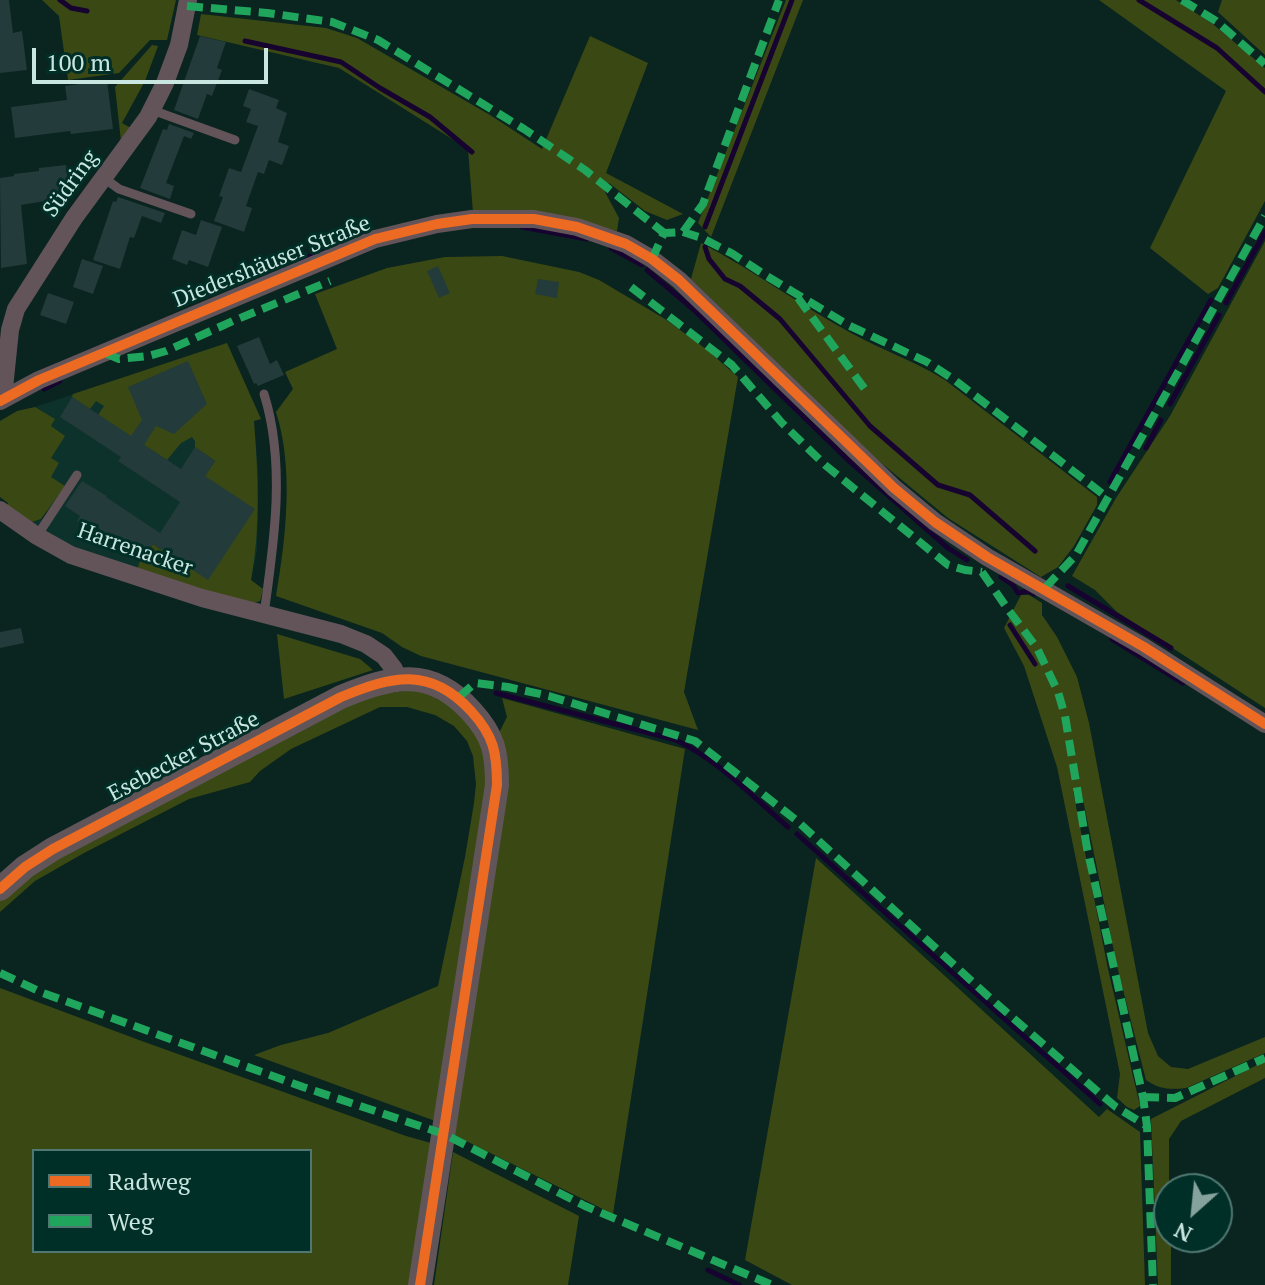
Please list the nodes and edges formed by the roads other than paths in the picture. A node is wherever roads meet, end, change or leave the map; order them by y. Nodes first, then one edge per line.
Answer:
1 (188, 0) edge
2 (152, 110) junction
3 (235, 140) dead end
4 (104, 178) junction
5 (191, 214) dead end
6 (8, 309) edge
7 (264, 394) dead end
8 (2, 399) edge
9 (77, 475) dead end
10 (0, 510) edge
11 (37, 536) junction
12 (264, 614) junction
13 (397, 680) junction
14 (1265, 724) edge
15 (0, 889) edge
16 (420, 1285) edge

1 - 2 street, Südring
2 - 3 lane
2 - 4 street, Südring
4 - 5 lane
4 - 6 street, Südring
6 - 8 street, Südring
7 - 12 lane
8 - 14 street, Diedershäuser Straße
9 - 11 lane
10 - 11 street, Harrenacker
11 - 12 street, Harrenacker
12 - 13 street, Harrenacker
13 - 15 street, Esebecker Straße
13 - 16 street

